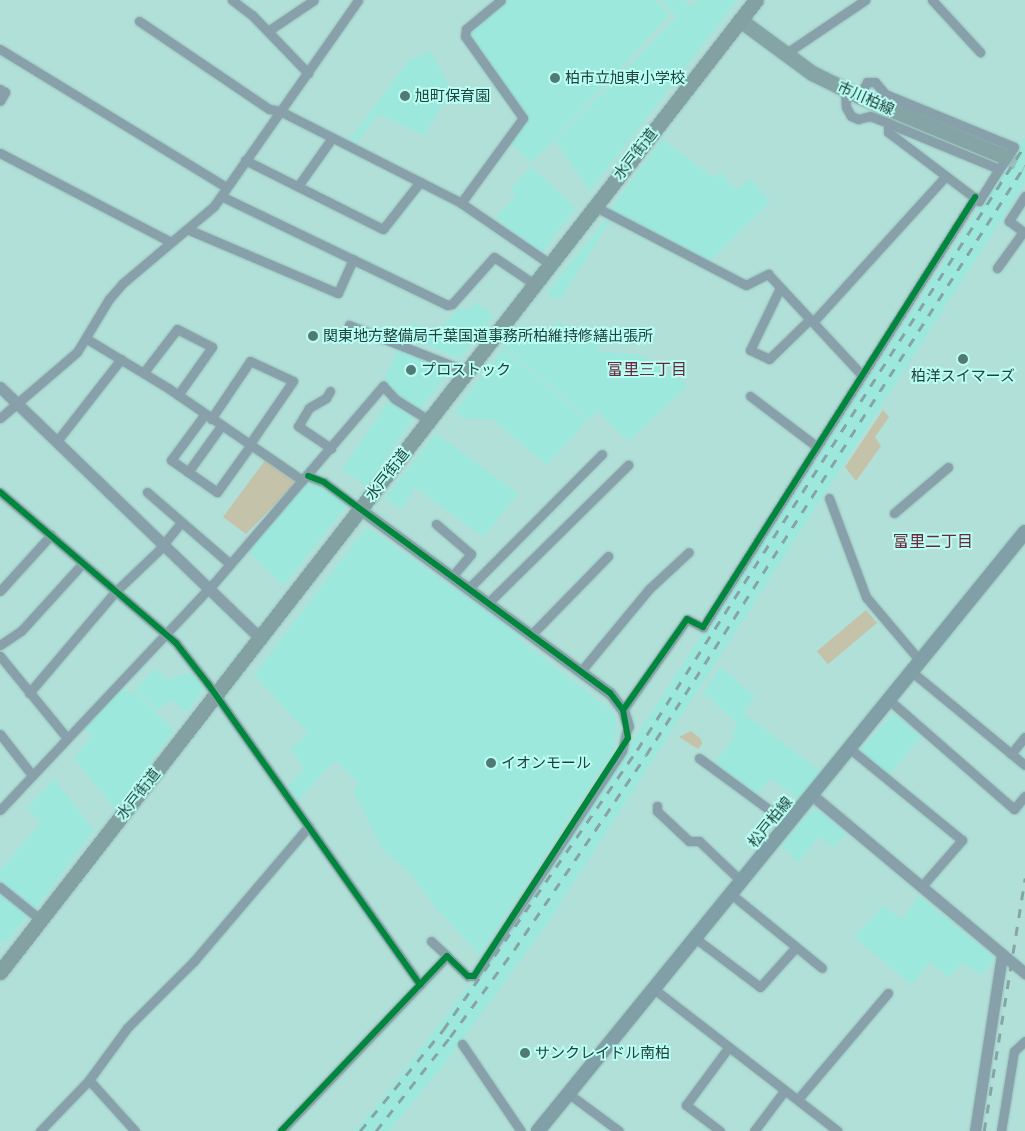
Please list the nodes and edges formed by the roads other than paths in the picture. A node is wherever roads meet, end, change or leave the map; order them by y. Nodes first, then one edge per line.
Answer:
1 (233, 0) edge
2 (314, 0) edge
3 (357, 0) edge
4 (501, 0) edge
5 (756, 0) edge
6 (865, 0) edge
7 (932, 0) edge
8 (740, 20) junction
9 (140, 21) dead end
10 (268, 31) junction
11 (0, 49) edge
12 (980, 52) dead end
13 (785, 54) junction
14 (308, 73) junction
15 (844, 89) junction
16 (0, 90) edge
17 (0, 101) edge
18 (280, 111) junction
19 (888, 123) junction
20 (332, 138) junction
21 (0, 153) edge
22 (245, 160) junction
23 (1001, 163) junction
24 (946, 176) junction
25 (420, 182) junction
26 (298, 186) junction
27 (223, 192) junction
28 (1025, 196) edge
29 (975, 197) junction
30 (461, 203) junction
31 (594, 206) junction
32 (187, 229) junction
33 (1024, 233) edge
34 (169, 241) junction
35 (353, 259) junction
36 (550, 264) junction
37 (997, 268) dead end
38 (534, 284) junction
39 (780, 288) junction
40 (812, 321) junction
41 (348, 325) dead end
42 (87, 339) junction
43 (121, 359) junction
44 (466, 371) junction
45 (144, 372) junction
46 (862, 374) junction
47 (0, 387) edge
48 (330, 391) dead end
49 (178, 395) junction
50 (750, 396) dead end
51 (17, 404) junction
52 (208, 416) junction
53 (0, 418) edge
54 (429, 420) junction
55 (221, 426) junction
56 (57, 442) junction
57 (250, 445) junction
58 (816, 446) junction
59 (331, 448) junction
60 (602, 454) dead end
61 (628, 465) dead end
62 (948, 467) dead end
63 (188, 472) junction
64 (305, 478) junction
65 (0, 492) edge
66 (147, 492) dead end
67 (829, 498) dead end
68 (360, 509) junction
69 (894, 513) dead end
70 (181, 523) junction
71 (436, 524) dead end
72 (1025, 532) edge
73 (51, 535) junction
74 (162, 546) junction
75 (689, 552) dead end
76 (608, 556) dead end
77 (82, 564) junction
78 (230, 564) junction
79 (452, 577) junction
80 (207, 589) junction
81 (468, 589) junction
82 (0, 592) edge
83 (115, 592) junction
84 (488, 603) junction
85 (164, 633) junction
86 (532, 634) junction
87 (260, 638) junction
88 (0, 646) edge
89 (0, 656) edge
90 (916, 667) junction
91 (581, 671) junction
92 (30, 694) junction
93 (214, 694) junction
94 (889, 700) junction
95 (623, 710) junction
96 (628, 726) joint
97 (0, 734) edge
98 (1025, 737) edge
99 (67, 738) junction
100 (850, 748) junction
101 (1011, 754) junction
102 (699, 758) dead end
103 (1025, 765) edge
104 (32, 775) junction
105 (812, 795) junction
106 (1025, 796) edge
107 (657, 806) dead end
108 (0, 810) edge
109 (788, 824) junction
110 (309, 826) junction
111 (741, 881) junction
112 (0, 887) edge
113 (921, 887) junction
114 (731, 894) junction
115 (41, 920) junction
116 (695, 938) junction
117 (431, 941) dead end
118 (796, 946) junction
119 (1002, 955) junction
120 (446, 956) junction
121 (822, 968) dead end
122 (0, 972) edge
123 (1025, 973) edge
124 (420, 985) junction
125 (654, 989) junction
126 (888, 993) dead end
127 (1025, 1041) edge
128 (462, 1044) dead end
129 (728, 1048) junction
130 (89, 1080) junction
131 (785, 1090) junction
132 (569, 1094) junction
133 (798, 1099) junction
134 (40, 1131) edge
135 (135, 1131) edge
136 (281, 1131) edge
137 (521, 1131) edge
138 (538, 1131) edge
139 (620, 1131) edge
140 (720, 1131) edge
141 (754, 1131) edge
142 (838, 1131) edge
143 (975, 1131) edge
144 (1001, 1131) edge

1 - 10 street
2 - 10 street
3 - 14 street
4 - 30 street
5 - 8 highway, 水戸街道
6 - 13 street
7 - 12 street
8 - 13 main road, 市川柏線
8 - 31 highway, 水戸街道
9 - 18 street
10 - 14 street
11 - 27 street
13 - 15 main road, 市川柏線
14 - 18 street
15 - 19 street
15 - 23 main road, 市川柏線
16 - 17 street
18 - 20 street
18 - 22 street
19 - 23 street
19 - 24 street
20 - 25 street
20 - 26 street
21 - 34 street
22 - 26 street
22 - 27 street
23 - 29 street
24 - 29 street
24 - 40 street
25 - 26 street
25 - 30 street
27 - 32 street
27 - 35 street
28 - 33 street
29 - 46 street
30 - 36 street
31 - 36 highway, 水戸街道
31 - 39 street
32 - 34 street
32 - 35 street
33 - 37 street
34 - 42 street
35 - 38 street
36 - 38 highway, 水戸街道
38 - 44 highway, 水戸街道
39 - 40 street
39 - 40 street
40 - 46 street
41 - 44 street
42 - 43 street
42 - 51 street
43 - 45 street
43 - 56 street
44 - 54 highway, 水戸街道
45 - 49 street
45 - 49 street
46 - 58 street
47 - 51 street
48 - 59 street
49 - 52 street
50 - 58 street
51 - 53 street
51 - 56 street
52 - 55 street
52 - 57 street
52 - 63 street
54 - 59 street
54 - 68 highway, 水戸街道
55 - 57 street
55 - 63 street
56 - 74 street
57 - 63 street
57 - 64 street
58 - 95 street
59 - 64 street
60 - 81 street
61 - 84 street
62 - 69 street
64 - 68 street
64 - 78 street
65 - 73 street
66 - 70 street
67 - 90 street
68 - 79 street
68 - 87 highway, 水戸街道
70 - 74 street
70 - 78 street
71 - 79 street
72 - 90 main road, 松戸柏線
73 - 77 street
73 - 82 street
74 - 80 street
74 - 83 street
75 - 91 street
76 - 86 street
77 - 83 street
77 - 88 street
78 - 80 street
79 - 81 street
80 - 85 street
80 - 87 street
81 - 84 street
83 - 85 street
83 - 92 street
84 - 86 street
85 - 93 street
85 - 99 street
86 - 91 street
87 - 93 highway, 水戸街道
89 - 92 street
90 - 94 main road, 松戸柏線
90 - 101 street
91 - 95 street
92 - 99 street
93 - 110 street
93 - 115 highway, 水戸街道
94 - 100 main road, 松戸柏線
94 - 106 street
95 - 96 street
96 - 120 street
97 - 104 street
98 - 101 street
99 - 104 street
100 - 105 main road, 松戸柏線
100 - 113 street
101 - 103 street
102 - 109 street
104 - 108 street
105 - 109 main road, 松戸柏線
105 - 113 street
107 - 111 street
109 - 111 main road, 松戸柏線
110 - 124 street
110 - 130 street
111 - 114 main road, 松戸柏線
112 - 115 street
113 - 119 street
114 - 116 main road, 松戸柏線
114 - 118 street
115 - 122 highway, 水戸街道
116 - 118 street
116 - 125 main road, 松戸柏線
117 - 120 street
118 - 121 street
119 - 123 street
119 - 143 street
120 - 124 street
124 - 136 street
125 - 129 street
125 - 132 main road, 松戸柏線
126 - 133 street
127 - 144 street
128 - 137 street
129 - 131 street
129 - 140 street
130 - 134 street
130 - 135 street
131 - 133 street
131 - 141 street
132 - 138 main road, 松戸柏線
132 - 139 street
133 - 142 street

